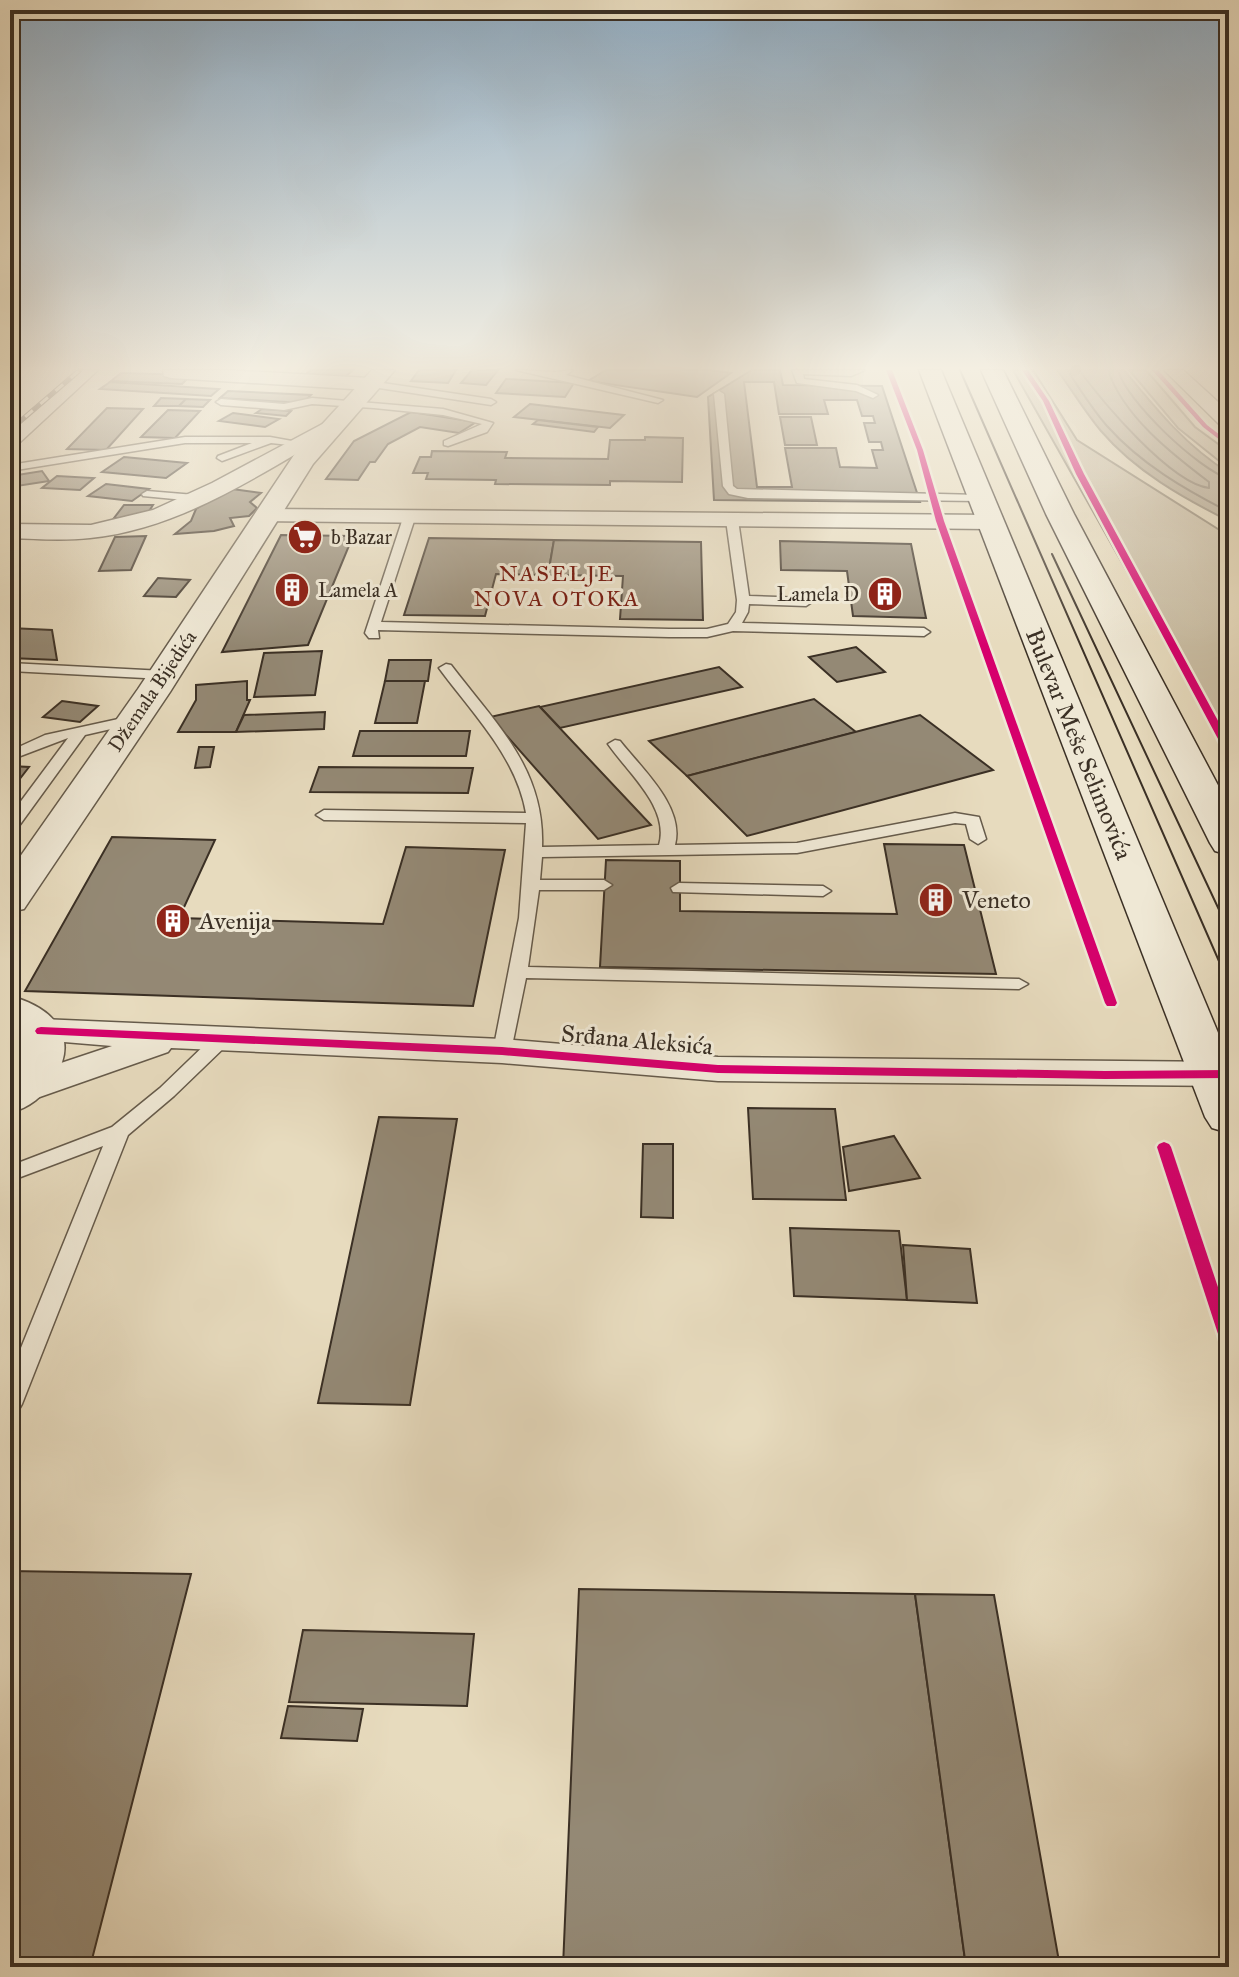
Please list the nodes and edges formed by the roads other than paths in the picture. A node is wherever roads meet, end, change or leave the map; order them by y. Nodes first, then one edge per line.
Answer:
1 (46, 462) edge
2 (263, 462) edge
3 (304, 462) edge
4 (726, 462) edge
5 (966, 462) edge
6 (1036, 462) edge
7 (10, 468) edge
8 (238, 476) junction
9 (289, 480) junction
10 (147, 494) dead end
11 (195, 498) junction
12 (984, 510) junction
13 (267, 516) junction
14 (409, 518) junction
15 (732, 520) junction
16 (10, 531) edge
17 (743, 600) junction
18 (806, 602) dead end
19 (374, 626) junction
20 (733, 627) junction
21 (924, 632) dead end
22 (494, 640) dead end
23 (10, 667) edge
24 (446, 668) dead end
25 (164, 675) junction
26 (132, 720) junction
27 (79, 733) junction
28 (615, 744) dead end
29 (10, 756) edge
30 (324, 815) dead end
31 (535, 818) junction
32 (10, 827) edge
33 (978, 839) dead end
34 (1229, 843) edge
35 (665, 851) junction
36 (533, 852) junction
37 (531, 885) junction
38 (604, 885) dead end
39 (679, 888) dead end
40 (823, 891) dead end
41 (10, 898) edge
42 (517, 972) junction
43 (1019, 984) dead end
44 (26, 1020) edge
45 (175, 1037) junction
46 (222, 1039) junction
47 (502, 1051) junction
48 (1220, 1074) edge
49 (15, 1093) edge
50 (1229, 1117) edge
51 (119, 1132) junction
52 (10, 1174) edge
53 (10, 1404) edge

1 - 7 lane
2 - 8 street
3 - 9 main road, Džemala Bijedića
4 - 12 lane
5 - 12 main road, Bulevar Meše Selimovića
6 - 34 main road
8 - 9 street
8 - 11 street
9 - 13 main road, Džemala Bijedića
10 - 11 lane
11 - 16 street
12 - 15 street
12 - 48 main road, Bulevar Meše Selimovića
13 - 14 street
13 - 25 main road, Džemala Bijedića
14 - 15 street
14 - 19 lane
15 - 17 lane
17 - 18 lane
17 - 20 lane
19 - 20 lane
19 - 22 lane
20 - 21 lane
23 - 25 lane
24 - 31 lane
25 - 26 main road, Džemala Bijedića
26 - 27 lane
26 - 41 main road, Džemala Bijedića
27 - 29 lane
27 - 32 lane
28 - 35 lane
30 - 31 lane
31 - 36 lane
33 - 35 lane
35 - 36 lane
36 - 37 lane
37 - 38 lane
37 - 42 lane
39 - 40 lane
42 - 43 lane
42 - 47 lane
44 - 45 street, Srđana Aleksića
44 - 49 main road
45 - 46 street, Srđana Aleksića
45 - 49 street, Srđana Aleksića
46 - 47 street, Srđana Aleksića
46 - 51 lane
47 - 48 street, Srđana Aleksića
48 - 50 main road, Bulevar Meše Selimovića
51 - 52 lane
51 - 53 lane

